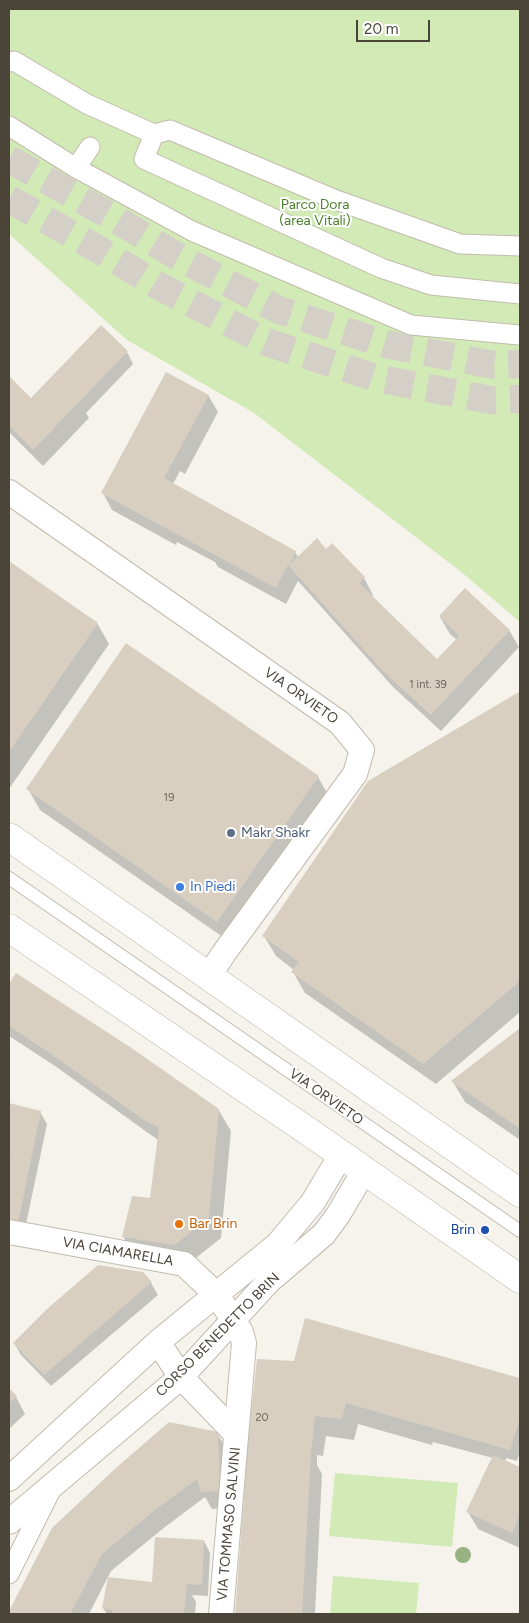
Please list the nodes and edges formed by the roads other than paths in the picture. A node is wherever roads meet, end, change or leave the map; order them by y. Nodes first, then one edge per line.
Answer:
1 (9, 62) edge
2 (9, 126) edge
3 (154, 134) junction
4 (90, 147) dead end
5 (76, 168) junction
6 (520, 246) edge
7 (520, 294) edge
8 (520, 335) edge
9 (9, 492) edge
10 (9, 837) edge
11 (9, 878) edge
12 (9, 928) edge
13 (208, 977) junction
14 (341, 1155) junction
15 (364, 1170) junction
16 (520, 1193) edge
17 (520, 1231) edge
18 (9, 1232) edge
19 (520, 1279) edge
20 (217, 1294) junction
21 (234, 1320) junction
22 (158, 1342) junction
23 (181, 1377) junction
24 (236, 1434) junction
25 (9, 1479) edge
26 (53, 1486) junction
27 (9, 1522) edge
28 (9, 1574) edge
29 (221, 1614) edge

1 - 3 street
2 - 5 street
3 - 6 street
3 - 7 street
4 - 5 street
5 - 8 street
9 - 13 street, VIA ORVIETO
10 - 13 street
11 - 17 lane, VIA ORVIETO
12 - 14 street
13 - 16 street
14 - 15 street
14 - 20 street, CORSO BENEDETTO BRIN
15 - 19 street
15 - 21 street, CORSO BENEDETTO BRIN
18 - 20 street, VIA CIAMARELLA
20 - 21 street, VIA TOMMASO SALVINI
20 - 22 street, CORSO BENEDETTO BRIN
21 - 23 street, CORSO BENEDETTO BRIN
21 - 24 street, VIA TOMMASO SALVINI
22 - 23 street, VIA TOMMASO SALVINI
22 - 25 street, CORSO BENEDETTO BRIN
23 - 24 street, VIA TOMMASO SALVINI
23 - 26 street, CORSO BENEDETTO BRIN
24 - 29 street, VIA TOMMASO SALVINI
26 - 27 street, CORSO BENEDETTO BRIN
26 - 28 street

